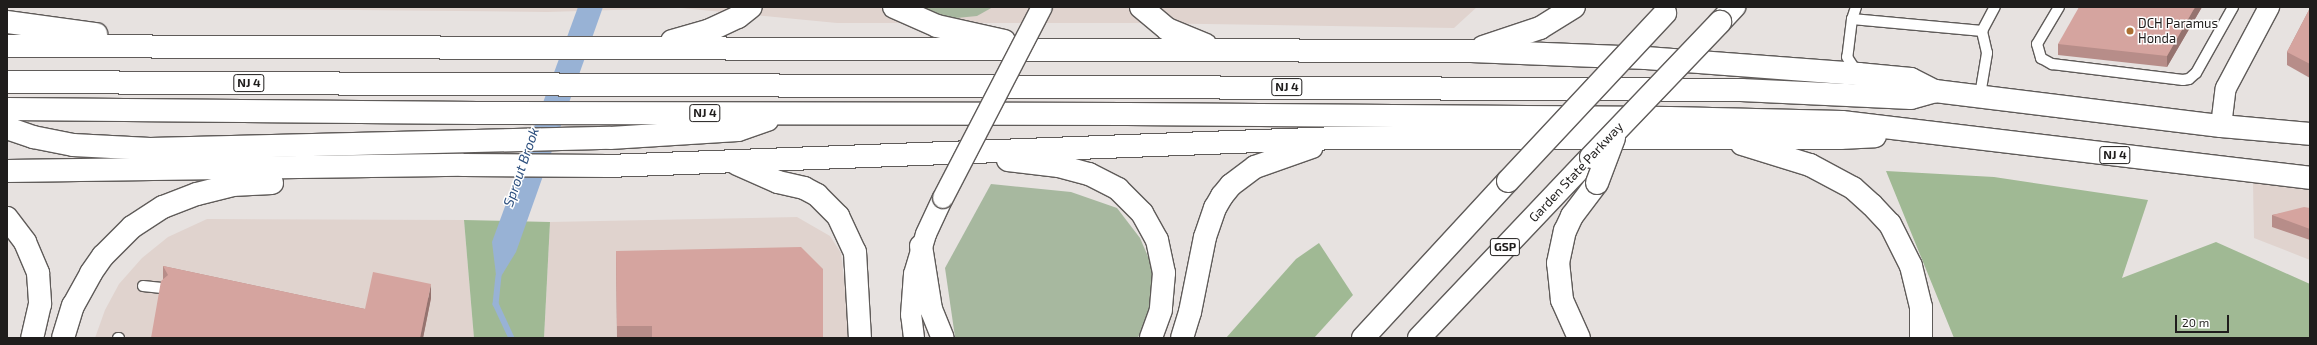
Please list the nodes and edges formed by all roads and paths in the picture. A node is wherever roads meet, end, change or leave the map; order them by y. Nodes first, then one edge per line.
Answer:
1 (751, 7) edge
2 (894, 7) edge
3 (1042, 7) edge
4 (1141, 7) edge
5 (1574, 7) edge
6 (1856, 7) edge
7 (1994, 7) edge
8 (2059, 7) edge
9 (2269, 7) edge
10 (1668, 10) edge
11 (2232, 10) edge
12 (1727, 14) edge
13 (1852, 19) junction
14 (7, 22) edge
15 (1982, 31) junction
16 (7, 46) edge
17 (199, 46) junction
18 (643, 48) junction
19 (1217, 49) junction
20 (1050, 50) junction
21 (1471, 51) junction
22 (1858, 74) junction
23 (7, 82) edge
24 (1935, 90) junction
25 (1980, 95) junction
26 (7, 109) edge
27 (786, 114) junction
28 (2221, 126) junction
29 (7, 128) edge
30 (1618, 128) junction
31 (1920, 132) junction
32 (2310, 134) edge
33 (1337, 138) junction
34 (1720, 138) junction
35 (934, 152) junction
36 (734, 162) junction
37 (412, 167) junction
38 (7, 171) edge
39 (2310, 178) edge
40 (7, 218) edge
41 (921, 246) junction
42 (143, 286) dead end
43 (162, 288) edge
44 (1151, 334) edge
45 (32, 338) edge
46 (63, 338) edge
47 (860, 338) edge
48 (914, 338) edge
49 (943, 338) edge
50 (1182, 338) edge
51 (1363, 338) edge
52 (1419, 338) edge
53 (1579, 338) edge
54 (1921, 338) edge

1 - 18 highway
2 - 20 highway
3 - 41 street, bridge
4 - 19 highway
5 - 21 highway
6 - 13 lane
7 - 15 lane
8 - 11 lane
9 - 28 street
10 - 51 highway, bridge
12 - 30 highway, Garden State Parkway / GSP, bridge
13 - 15 lane
13 - 22 lane
14 - 17 highway
15 - 25 lane
16 - 17 highway
17 - 18 highway
18 - 20 highway
19 - 20 highway
19 - 21 highway
21 - 22 highway
22 - 24 highway
23 - 24 highway, NJ 4
24 - 25 highway, NJ 4
25 - 28 highway, NJ 4
26 - 27 highway, NJ 4
27 - 29 highway
27 - 31 highway, NJ 4
28 - 32 highway, NJ 4
30 - 52 highway, Garden State Parkway / GSP, bridge
30 - 53 highway, bridge
31 - 34 highway
31 - 39 highway, NJ 4
33 - 34 highway
33 - 35 highway
33 - 50 highway
34 - 54 highway
35 - 36 highway
35 - 44 highway
36 - 37 highway
36 - 47 highway
37 - 38 highway
37 - 46 highway
40 - 45 highway
41 - 48 street
41 - 49 highway
42 - 43 lane

